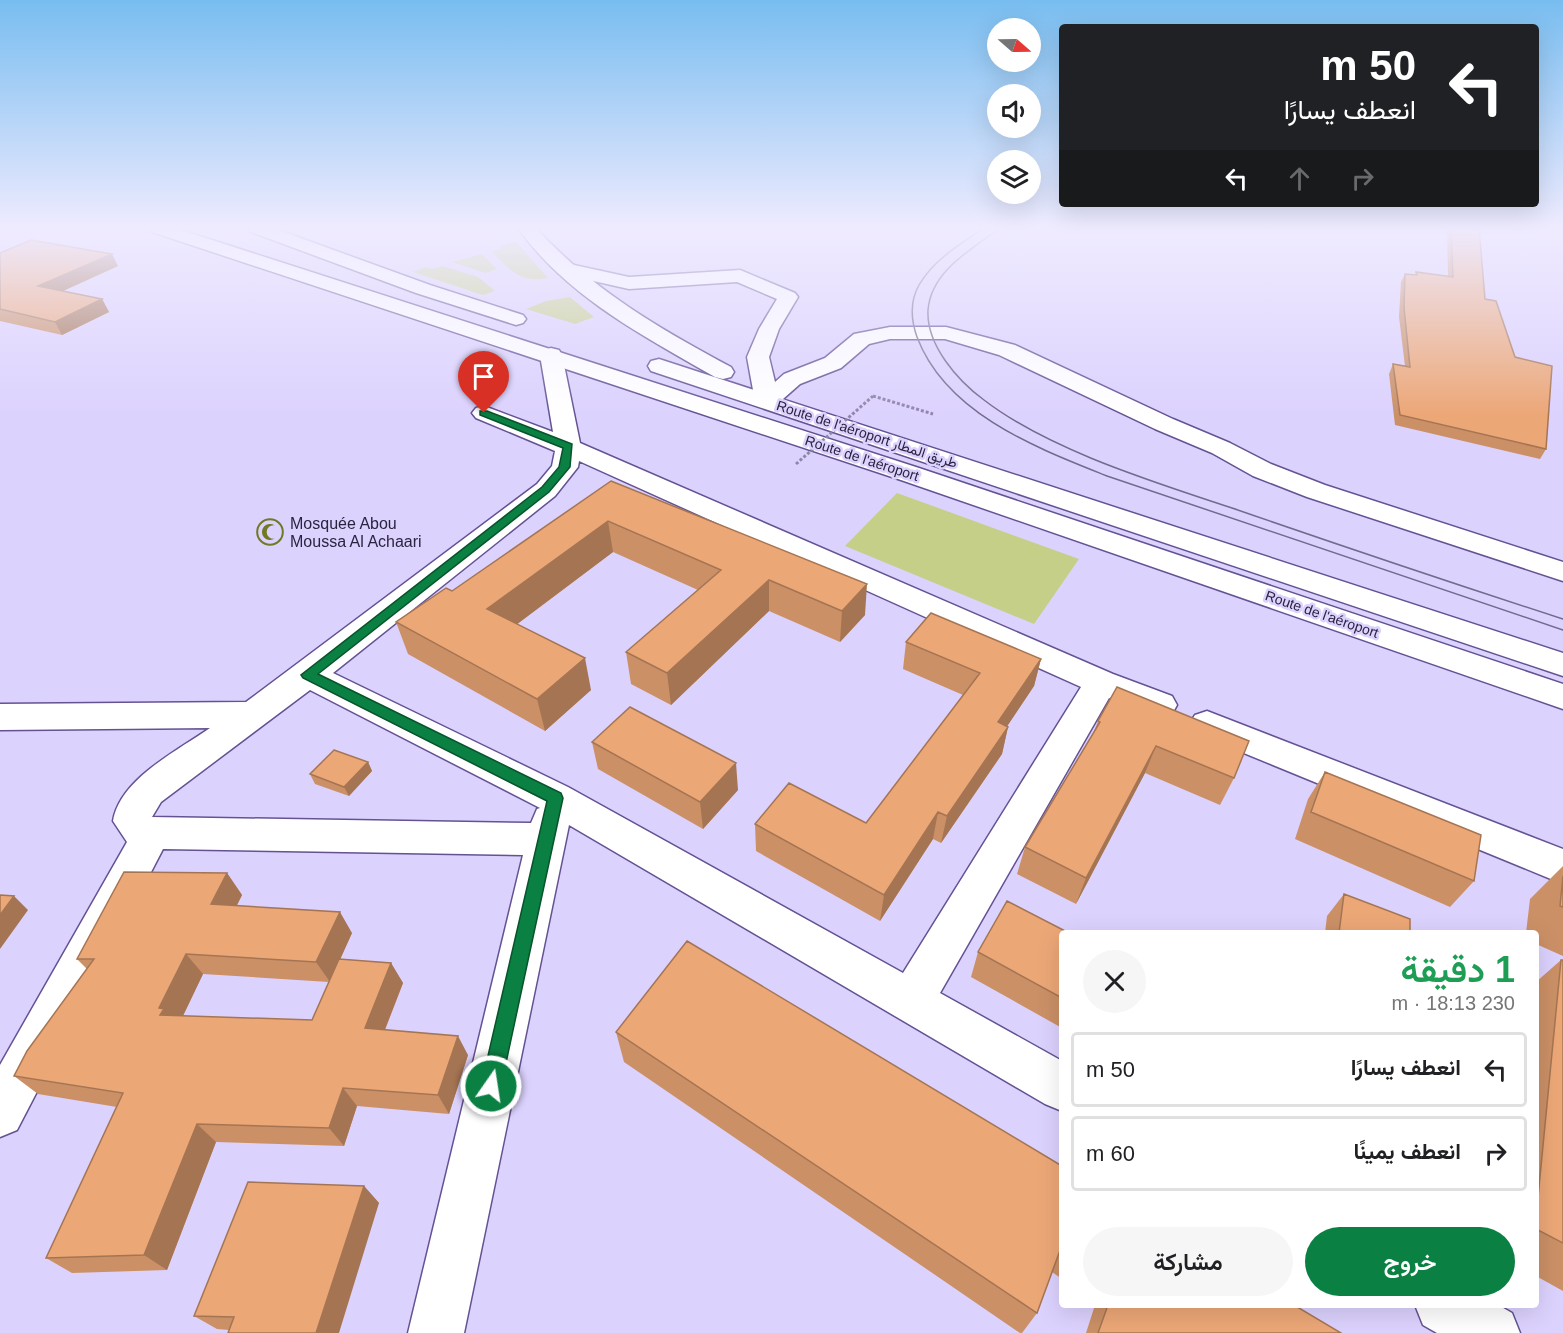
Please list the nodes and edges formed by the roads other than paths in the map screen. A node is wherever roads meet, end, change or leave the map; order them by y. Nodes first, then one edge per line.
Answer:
1 (355, 290) edge
2 (427, 290) edge
3 (592, 290) edge
4 (772, 290) edge
5 (533, 325) dead end
6 (551, 354) junction
7 (644, 362) dead end
8 (767, 401) junction
9 (484, 413) dead end
10 (568, 447) junction
11 (1079, 505) joint
12 (1563, 572) edge
13 (1563, 665) edge
14 (308, 675) junction
15 (1101, 681) junction
16 (1563, 697) edge
17 (253, 715) junction
18 (0, 717) edge
19 (551, 819) junction
20 (152, 833) junction
21 (1563, 867) edge
22 (911, 1001) junction
23 (1059, 1085) edge
24 (0, 1113) edge
25 (1448, 1308) edge
26 (436, 1333) edge
27 (1492, 1333) edge

1 - 6 main road, Route de l'aéroport
2 - 5 main road
3 - 8 main road, Route de l'aéroport طريق المطار
4 - 8 main road
6 - 10 main road
6 - 16 main road, Route de l'aéroport
7 - 8 main road
8 - 11 main road, Route de l'aéroport طريق المطار
8 - 12 main road
9 - 10 main road
10 - 14 main road
10 - 15 main road
11 - 13 main road, Route de l'aéroport
14 - 17 main road
14 - 19 main road
15 - 21 main road
15 - 22 main road
17 - 18 main road
17 - 20 main road
19 - 20 main road
19 - 22 main road
19 - 26 main road
20 - 24 main road
22 - 23 main road
25 - 27 main road

